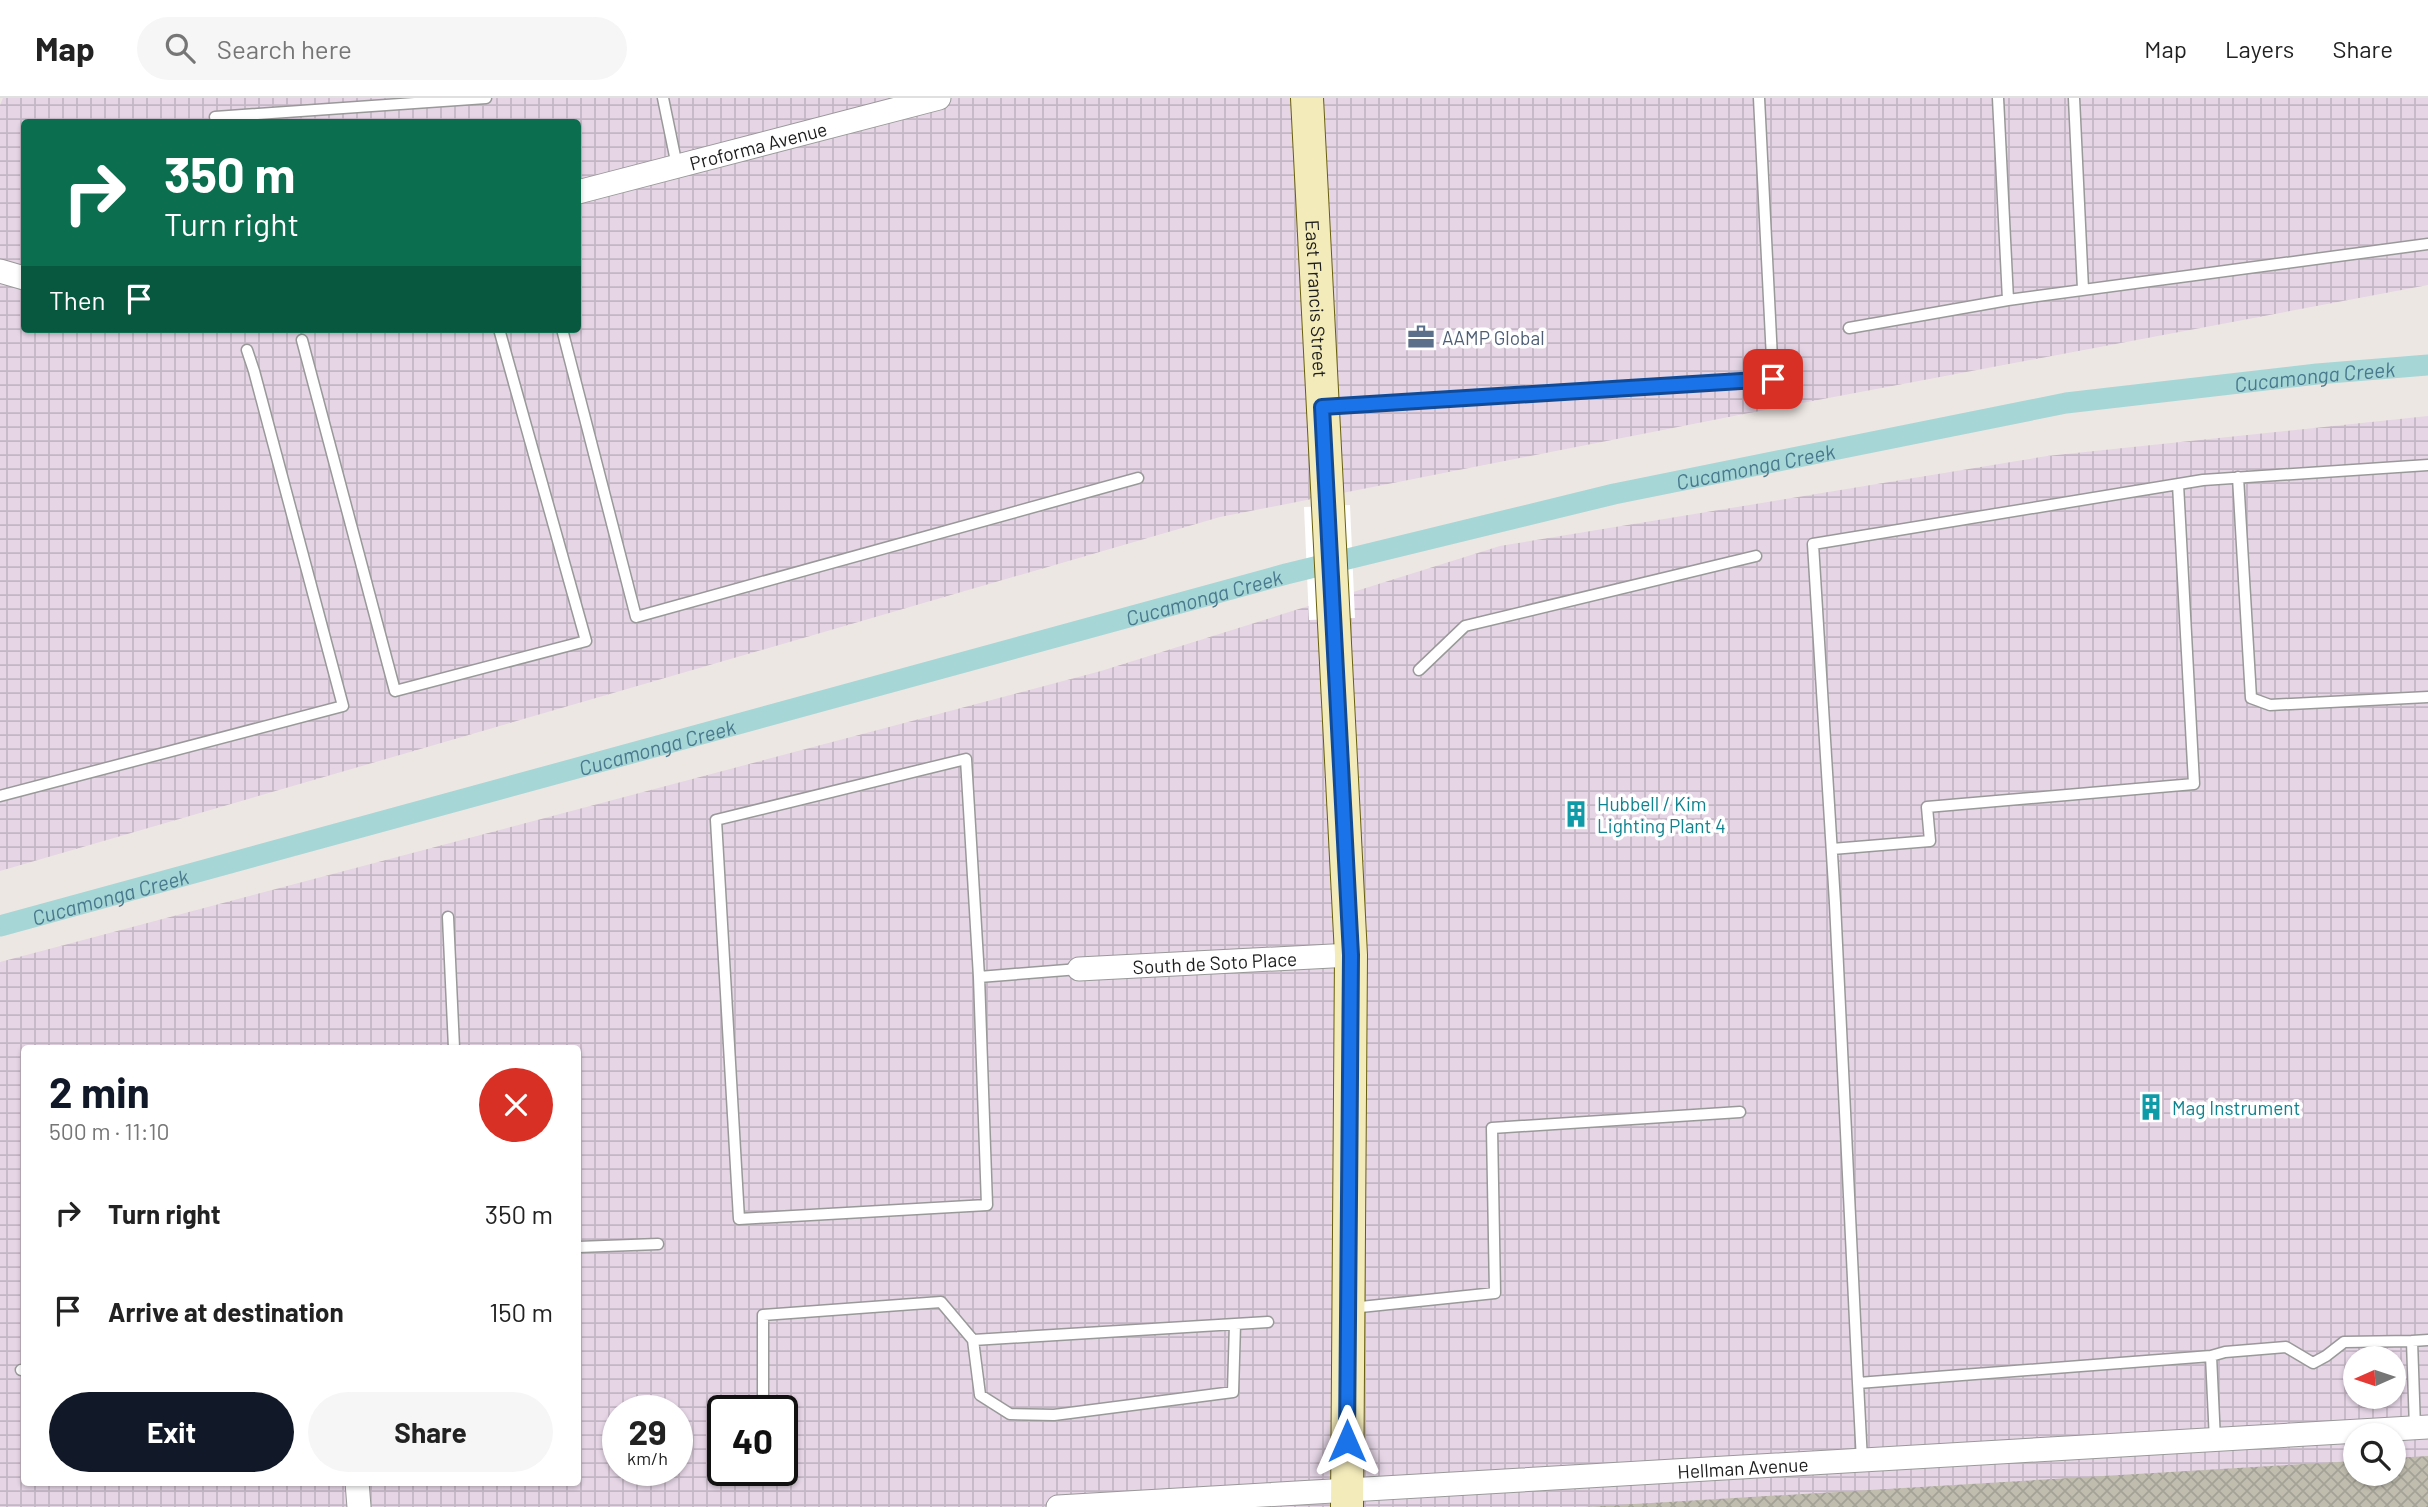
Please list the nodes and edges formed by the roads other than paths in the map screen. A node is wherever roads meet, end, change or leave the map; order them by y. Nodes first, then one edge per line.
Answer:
1 (486, 98) edge
2 (663, 98) edge
3 (939, 98) edge
4 (1307, 98) edge
5 (1759, 98) edge
6 (1998, 98) edge
7 (2074, 98) edge
8 (215, 117) dead end
9 (677, 166) junction
10 (581, 191) edge
11 (2428, 244) edge
12 (0, 271) edge
13 (21, 277) edge
14 (2083, 289) junction
15 (2008, 300) junction
16 (1849, 328) dead end
17 (500, 333) edge
18 (563, 333) edge
19 (302, 341) dead end
20 (247, 351) dead end
21 (1322, 407) junction
22 (2428, 465) edge
23 (2238, 477) junction
24 (1139, 478) dead end
25 (2178, 484) junction
26 (1756, 556) dead end
27 (1419, 670) dead end
28 (2428, 696) edge
29 (0, 796) edge
30 (1832, 849) junction
31 (448, 917) dead end
32 (1351, 955) junction
33 (1079, 969) joint
34 (979, 977) junction
35 (454, 1045) edge
36 (1740, 1112) dead end
37 (658, 1244) dead end
38 (581, 1247) edge
39 (1348, 1309) junction
40 (1268, 1322) dead end
41 (1235, 1324) junction
42 (973, 1340) junction
43 (2428, 1340) edge
44 (2412, 1341) junction
45 (2211, 1356) junction
46 (1858, 1383) junction
47 (763, 1395) edge
48 (2421, 1427) edge
49 (2215, 1440) junction
50 (1862, 1461) junction
51 (357, 1486) edge
52 (1347, 1499) edge
53 (359, 1507) edge
54 (1058, 1507) edge

1 - 8 lane
2 - 9 lane
3 - 9 street, Proforma Avenue
4 - 21 street, East Francis Street
5 - 21 lane
6 - 15 lane
7 - 14 lane
9 - 10 street, Proforma Avenue
11 - 14 lane
12 - 13 street
14 - 15 lane
15 - 16 lane
17 - 19 lane
18 - 24 lane
20 - 29 lane
21 - 32 street, East Francis Street
22 - 23 lane
23 - 25 lane
23 - 28 lane
25 - 30 lane
25 - 30 lane
26 - 27 lane
30 - 46 lane
31 - 35 lane
32 - 33 street, South de Soto Place
32 - 39 street, East Francis Street
33 - 34 lane
34 - 34 lane
36 - 39 lane
37 - 38 lane
39 - 52 street, East Francis Street
40 - 41 lane
41 - 42 lane
41 - 42 lane
42 - 47 lane
43 - 44 lane
44 - 45 lane
44 - 48 lane
45 - 46 lane
45 - 49 lane
46 - 50 lane
48 - 49 street, Hellman Avenue
49 - 50 street, Hellman Avenue
50 - 52 street, Hellman Avenue
51 - 53 street
52 - 54 street, Hellman Avenue

